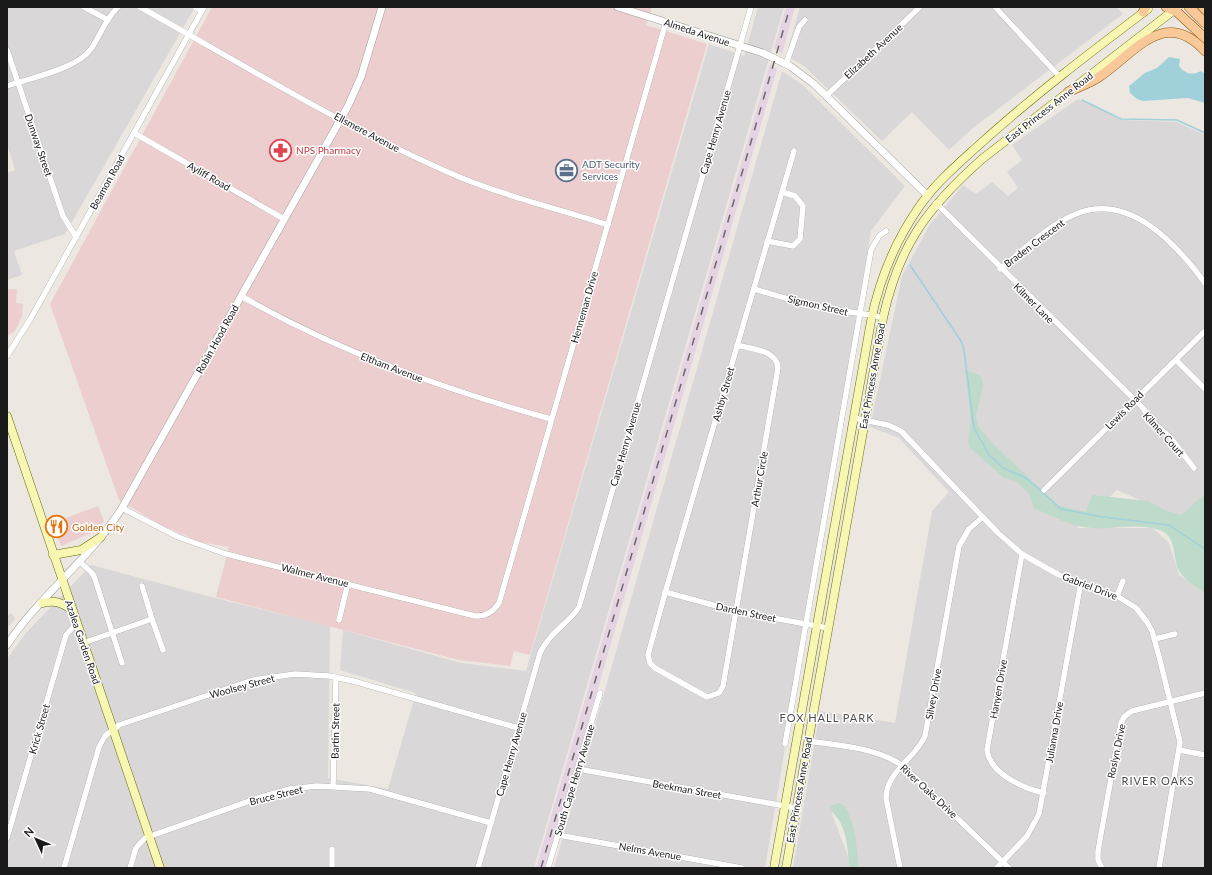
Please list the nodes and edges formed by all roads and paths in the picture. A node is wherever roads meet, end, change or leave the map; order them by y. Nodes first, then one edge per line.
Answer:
1 (84, 7) edge
2 (118, 7) edge
3 (140, 7) edge
4 (194, 7) edge
5 (382, 7) edge
6 (618, 7) edge
7 (751, 7) edge
8 (920, 7) edge
9 (995, 7) edge
10 (1189, 7) edge
11 (1173, 8) edge
12 (203, 9) edge
13 (1147, 9) edge
14 (108, 20) junction
15 (805, 20) dead end
16 (666, 22) junction
17 (1205, 23) edge
18 (189, 34) junction
19 (1205, 38) edge
20 (740, 46) junction
21 (7, 50) edge
22 (1205, 50) edge
23 (775, 58) joint
24 (786, 64) junction
25 (1060, 77) junction
26 (18, 83) junction
27 (7, 86) edge
28 (1068, 92) junction
29 (826, 96) junction
30 (341, 119) junction
31 (134, 133) junction
32 (794, 150) dead end
33 (782, 192) junction
34 (932, 200) junction
35 (284, 219) junction
36 (608, 224) junction
37 (886, 231) dead end
38 (76, 237) junction
39 (767, 241) junction
40 (1000, 269) junction
41 (1205, 283) edge
42 (754, 289) junction
43 (241, 296) junction
44 (860, 313) junction
45 (872, 315) junction
46 (883, 318) junction
47 (1205, 331) edge
48 (737, 345) junction
49 (7, 356) edge
50 (1176, 360) junction
51 (1205, 389) edge
52 (1133, 401) junction
53 (7, 416) edge
54 (854, 418) junction
55 (551, 419) junction
56 (865, 420) junction
57 (1194, 468) dead end
58 (1044, 490) dead end
59 (122, 508) junction
60 (982, 517) junction
61 (101, 538) junction
62 (1022, 554) junction
63 (53, 555) junction
64 (80, 562) junction
65 (62, 581) junction
66 (1081, 582) junction
67 (1123, 582) dead end
68 (348, 584) junction
69 (142, 586) dead end
70 (665, 592) junction
71 (501, 593) joint
72 (1117, 596) junction
73 (42, 603) junction
74 (72, 610) junction
75 (735, 611) junction
76 (152, 619) junction
77 (339, 620) dead end
78 (77, 623) junction
79 (806, 624) junction
80 (817, 626) junction
81 (828, 628) junction
82 (112, 633) junction
83 (1176, 634) dead end
84 (1154, 639) junction
85 (731, 641) joint
86 (83, 643) junction
87 (7, 644) edge
88 (163, 650) dead end
89 (122, 663) dead end
90 (336, 677) junction
91 (600, 693) dead end
92 (1205, 693) edge
93 (1170, 701) junction
94 (518, 728) junction
95 (113, 729) junction
96 (808, 741) junction
97 (785, 744) dead end
98 (1179, 750) junction
99 (1205, 755) edge
100 (903, 766) junction
101 (578, 769) junction
102 (333, 786) junction
103 (1044, 793) junction
104 (785, 806) junction
105 (796, 808) junction
106 (491, 823) junction
107 (558, 835) junction
108 (149, 836) junction
109 (7, 838) edge
110 (332, 850) dead end
111 (1003, 862) junction
112 (64, 868) edge
113 (130, 868) edge
114 (160, 868) edge
115 (332, 868) edge
116 (478, 868) edge
117 (548, 868) edge
118 (742, 868) edge
119 (774, 868) edge
120 (786, 868) edge
121 (900, 868) edge
122 (997, 868) edge
123 (1009, 868) edge
124 (1102, 868) edge
125 (1159, 868) edge

1 - 14 street
2 - 14 street
3 - 18 street, Ellsmere Avenue
4 - 12 street
5 - 30 street, Robin Hood Road
6 - 16 street, Almeda Avenue
7 - 20 street, Cape Henry Avenue
8 - 29 street, Elizabeth Avenue
9 - 25 street
10 - 17 main road
11 - 19 main road
11 - 28 main road, East Princess Anne Road
12 - 18 street, Beamon Road
13 - 25 main road, East Princess Anne Road
14 - 26 street
15 - 24 street
16 - 20 street, Almeda Avenue
16 - 36 street, Henneman Drive
18 - 30 street, Ellsmere Avenue
18 - 31 street, Beamon Road
20 - 23 street, Almeda Avenue
20 - 94 street, Cape Henry Avenue
21 - 26 street, Dunway Street
22 - 28 main road
23 - 24 street, Kilmer Lane
24 - 29 street, Kilmer Lane
25 - 34 main road, East Princess Anne Road
26 - 27 street
26 - 38 street, Dunway Street
28 - 34 main road, East Princess Anne Road
29 - 34 street, Kilmer Lane
30 - 35 street, Robin Hood Road
30 - 36 street, Ellsmere Avenue
31 - 35 street, Ayliff Road
31 - 38 street, Beamon Road
32 - 33 street, Ashby Street
33 - 39 street, Ashby Street
33 - 39 street
34 - 40 street, Kilmer Lane
34 - 45 main road, East Princess Anne Road
34 - 46 main road, East Princess Anne Road
35 - 43 street, Robin Hood Road
36 - 55 street, Henneman Drive
37 - 44 street
38 - 49 street, Beamon Road
39 - 42 street, Ashby Street
40 - 41 street, Braden Crescent
40 - 52 street, Kilmer Lane
42 - 44 street, Sigmon Street
42 - 48 street, Ashby Street
43 - 55 street, Eltham Avenue
43 - 59 street, Robin Hood Road
44 - 45 street, Sigmon Street
44 - 79 street
45 - 46 street, Sigmon Street
45 - 54 main road, East Princess Anne Road
46 - 56 main road, East Princess Anne Road
47 - 50 street, Lewis Road
48 - 70 street, Ashby Street
48 - 75 street, Arthur Circle
50 - 51 street
50 - 52 street, Lewis Road
52 - 57 street, Kilmer Court
52 - 58 street, Lewis Road
53 - 63 main road, Azalea Garden Road
54 - 56 street, Gabriel Drive
54 - 80 main road, East Princess Anne Road
55 - 71 street, Henneman Drive
56 - 60 street, Gabriel Drive
56 - 81 main road, East Princess Anne Road
59 - 61 street, Robin Hood Road
59 - 68 street, Walmer Avenue
60 - 62 street, Gabriel Drive
60 - 100 street, Silvey Drive
61 - 63 main road
61 - 64 street, Robin Hood Road
62 - 66 street, Gabriel Drive
62 - 103 street, Hanyen Drive
63 - 65 main road, Azalea Garden Road
64 - 65 street, Robin Hood Road
64 - 82 street
65 - 73 street, Robin Hood Road
65 - 74 main road, Azalea Garden Road
66 - 72 street, Gabriel Drive
66 - 103 street, Julianna Drive
67 - 72 street
68 - 71 street, Walmer Avenue
68 - 77 street
69 - 76 street
70 - 75 street, Darden Street
70 - 85 street, Ashby Street
72 - 84 street, Gabriel Drive
73 - 74 main road
73 - 87 street, Robin Hood Road
74 - 78 main road, Azalea Garden Road
75 - 79 street, Darden Street
75 - 85 street, Arthur Circle
76 - 82 street
76 - 88 street
78 - 86 main road, Azalea Garden Road
78 - 109 street, Krick Street
79 - 80 street, Darden Street
79 - 97 street
80 - 81 street, Darden Street
80 - 104 main road, East Princess Anne Road
81 - 96 main road, East Princess Anne Road
82 - 86 street
82 - 89 street
83 - 84 street
84 - 93 street, Gabriel Drive
86 - 95 main road, Azalea Garden Road
90 - 94 street, Woolsey Street
90 - 95 street, Woolsey Street
90 - 102 street, Bartin Street
91 - 101 street, South Cape Henry Avenue
92 - 93 street, Roslyn Drive
93 - 98 street, Gabriel Drive
93 - 124 street, Roslyn Drive
94 - 106 street, Cape Henry Avenue
95 - 108 main road, Azalea Garden Road
95 - 112 street, Woolsey Street
96 - 100 street, River Oaks Drive
96 - 105 main road, East Princess Anne Road
98 - 99 street
98 - 125 street, Gabriel Drive
100 - 111 street, River Oaks Drive
100 - 121 street, Silvey Drive
101 - 104 street, Beekman Street
101 - 107 street, South Cape Henry Avenue
102 - 106 street, Bruce Street
102 - 108 street, Bruce Street
103 - 111 street, Julianna Drive
104 - 105 street, Beekman Street
104 - 119 main road, East Princess Anne Road
105 - 120 main road, East Princess Anne Road
106 - 116 street, Cape Henry Avenue
107 - 117 street, South Cape Henry Avenue
107 - 118 street, Nelms Avenue
108 - 113 street, Bruce Street
108 - 114 main road, Azalea Garden Road
110 - 115 street
111 - 122 street, Julianna Drive
111 - 123 street, River Oaks Drive

